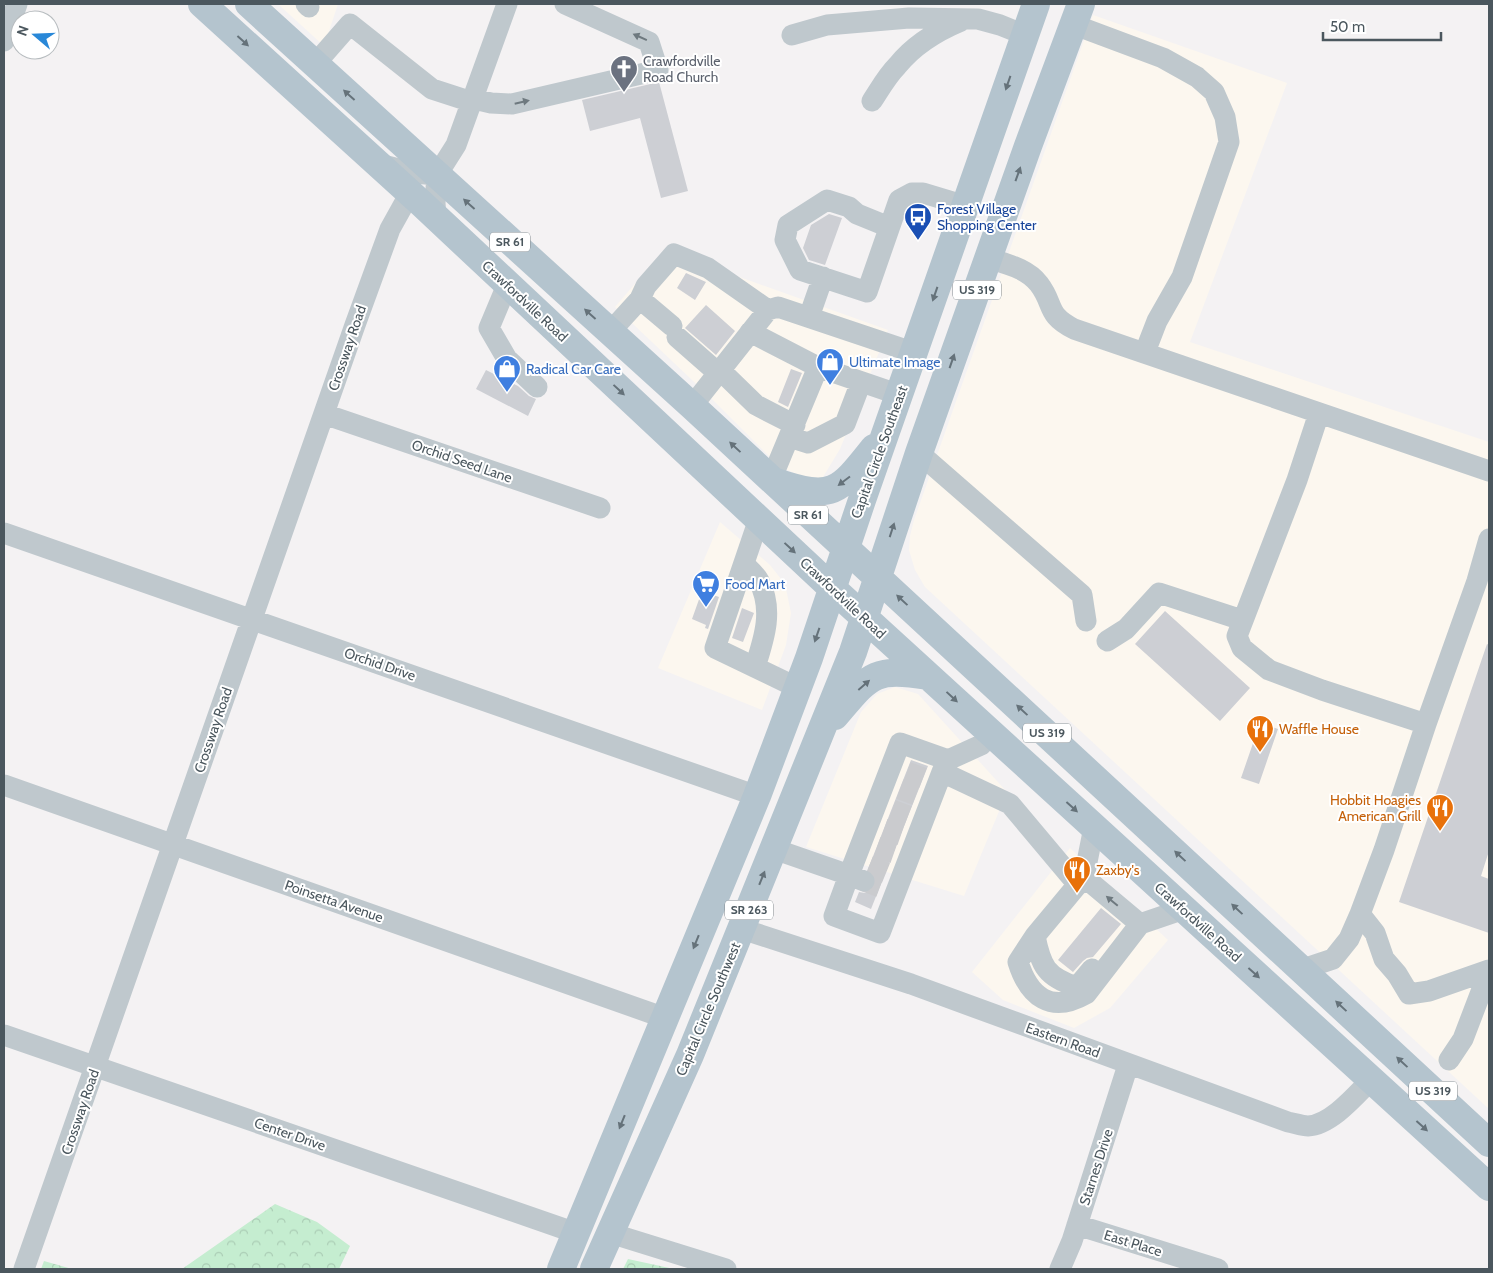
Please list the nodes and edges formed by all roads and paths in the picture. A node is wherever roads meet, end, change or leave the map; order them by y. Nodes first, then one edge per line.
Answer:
1 (17, 4) edge
2 (507, 4) edge
3 (565, 4) edge
4 (1036, 4) edge
5 (205, 6) edge
6 (262, 8) edge
7 (1072, 11) edge
8 (965, 19) junction
9 (792, 35) dead end
10 (1025, 35) junction
11 (4, 41) edge
12 (315, 64) junction
13 (473, 100) junction
14 (872, 101) dead end
15 (1028, 146) junction
16 (377, 164) junction
17 (437, 175) junction
18 (410, 193) junction
19 (966, 206) junction
20 (436, 218) junction
21 (889, 227) junction
22 (988, 258) junction
23 (823, 277) junction
24 (508, 284) junction
25 (640, 299) junction
26 (768, 310) junction
27 (809, 317) junction
28 (610, 332) junction
29 (750, 332) junction
30 (1145, 352) junction
31 (915, 353) junction
32 (818, 367) junction
33 (719, 372) junction
34 (861, 382) junction
35 (537, 388) dead end
36 (900, 395) junction
37 (692, 406) junction
38 (1319, 413) junction
39 (324, 414) junction
40 (792, 431) junction
41 (887, 431) junction
42 (919, 453) junction
43 (1489, 471) edge
44 (771, 480) junction
45 (600, 508) dead end
46 (759, 519) junction
47 (4, 533) edge
48 (1489, 539) edge
49 (846, 549) junction
50 (744, 564) junction
51 (877, 577) junction
52 (833, 589) junction
53 (864, 618) junction
54 (252, 620) junction
55 (1242, 620) junction
56 (1086, 621) dead end
57 (1107, 641) dead end
58 (755, 667) junction
59 (928, 676) junction
60 (798, 688) junction
61 (1426, 724) junction
62 (820, 734) junction
63 (992, 734) junction
64 (918, 780) junction
65 (4, 785) edge
66 (757, 796) junction
67 (1094, 827) junction
68 (893, 831) junction
69 (173, 844) junction
70 (774, 849) junction
71 (875, 877) junction
72 (1081, 881) junction
73 (1184, 909) junction
74 (1360, 914) junction
75 (1136, 921) junction
76 (742, 929) junction
77 (1035, 936) junction
78 (1303, 969) junction
79 (1489, 970) edge
80 (665, 1018) junction
81 (1308, 1022) junction
82 (4, 1035) edge
83 (1377, 1039) junction
84 (1449, 1060) dead end
85 (1128, 1065) junction
86 (96, 1066) junction
87 (1379, 1086) junction
88 (1489, 1142) edge
89 (1489, 1187) edge
90 (1077, 1225) junction
91 (576, 1233) junction
92 (610, 1233) junction
93 (24, 1269) edge
94 (561, 1269) edge
95 (594, 1269) edge
96 (726, 1269) edge
97 (1060, 1269) edge
98 (1218, 1269) edge

1 - 11 street
2 - 13 street
13 -> 3 street
4 - 10 main road, Capital Circle Southeast / US 319
5 - 6 main road
5 -> 16 main road, Crawfordville Road / SR 61
6 - 12 main road, SR 61
7 - 15 main road, US 319
7 - 30 street
8 - 9 street
8 - 10 street
8 - 14 street
10 - 15 main road
10 -> 19 main road, Capital Circle Southeast / US 319
12 - 13 street
17 -> 12 main road, SR 61
13 - 17 street
22 -> 15 main road, US 319
16 - 17 street
16 - 18 main road, Crawfordville Road / SR 61
17 - 20 street
28 -> 17 main road, SR 61
18 - 20 main road, Crawfordville Road / SR 61
18 - 39 street, Crossway Road
19 - 21 street
19 -> 31 main road, Capital Circle Southeast / US 319
20 - 24 main road, Crawfordville Road / SR 61
21 - 23 street
21 - 23 street
22 - 30 street
42 -> 22 main road, US 319
23 - 27 street
24 - 35 street
24 -> 46 main road, Crawfordville Road / SR 61
25 - 26 street
25 - 28 street
25 - 33 street
26 - 27 street
26 - 29 street
27 - 31 street
28 - 37 main road, SR 61
29 - 32 street
29 - 33 street
30 - 38 street
31 - 36 main road, Capital Circle Southeast / US 319
32 - 34 street
32 - 40 street
33 - 37 street
33 - 40 street
34 - 36 street
34 - 40 street
36 - 41 main road, Capital Circle Southeast / US 319
44 -> 37 main road, SR 61
38 - 43 street
38 - 55 street
39 - 45 street, Orchid Seed Lane
39 - 54 street, Crossway Road
40 - 44 street
41 -> 44 main road
41 - 49 main road, Capital Circle Southeast / US 319
51 -> 42 main road, US 319
42 - 56 street
44 - 49 main road, SR 61
46 - 50 street
46 -> 52 main road, Crawfordville Road / SR 61
47 - 54 street, Orchid Drive
48 - 61 street
49 - 51 main road, SR 61
49 - 52 main road, Capital Circle Southeast / US 319
50 - 58 street
50 - 58 street
51 - 53 main road, Capital Circle Southwest / SR 263
78 -> 51 main road, US 319
52 - 53 main road, Crawfordville Road / US 319
52 -> 60 main road, SR 263
53 - 59 main road, Crawfordville Road / US 319
53 - 62 main road, Capital Circle Southwest / SR 263
54 - 66 street, Orchid Drive
54 - 69 street, Crossway Road
55 - 57 street
55 - 61 street
58 - 60 street
62 -> 59 main road
59 -> 63 main road, Crawfordville Road / US 319
60 - 66 main road, SR 263
61 - 74 street
62 - 70 main road, Capital Circle Southwest / SR 263
63 - 64 street
63 -> 67 main road, Crawfordville Road / US 319
64 - 68 street
64 - 68 street
64 - 72 street
65 - 69 street, Poinsetta Avenue
66 -> 80 main road, SR 263
67 - 72 street
67 - 73 main road, Crawfordville Road / US 319
68 - 71 street
68 - 71 street
69 - 80 street, Poinsetta Avenue
69 - 86 street, Crossway Road
70 - 71 street
76 -> 70 main road, Capital Circle Southwest / SR 263
75 -> 72 street
72 - 77 street
73 - 75 street
73 -> 81 main road, Crawfordville Road / US 319
74 - 78 street
74 - 79 street
75 - 77 street
75 - 77 street
76 - 85 street, Eastern Road
76 - 92 main road, Capital Circle Southwest / SR 263
83 -> 78 main road, US 319
79 - 84 street
80 -> 91 main road, SR 263
81 - 83 main road
81 - 87 main road, Crawfordville Road / US 319
82 - 86 street, Center Drive
83 - 87 main road
88 -> 83 main road, US 319
85 - 87 street, Eastern Road
85 - 90 street, Starnes Drive
86 - 91 street, Center Drive
86 - 93 street, Crossway Road
87 -> 89 main road, Crawfordville Road / US 319
90 - 97 street, Starnes Drive
90 - 98 street, East Place
91 - 94 main road, SR 263
92 - 95 main road, Capital Circle Southwest / SR 263
92 - 96 street

